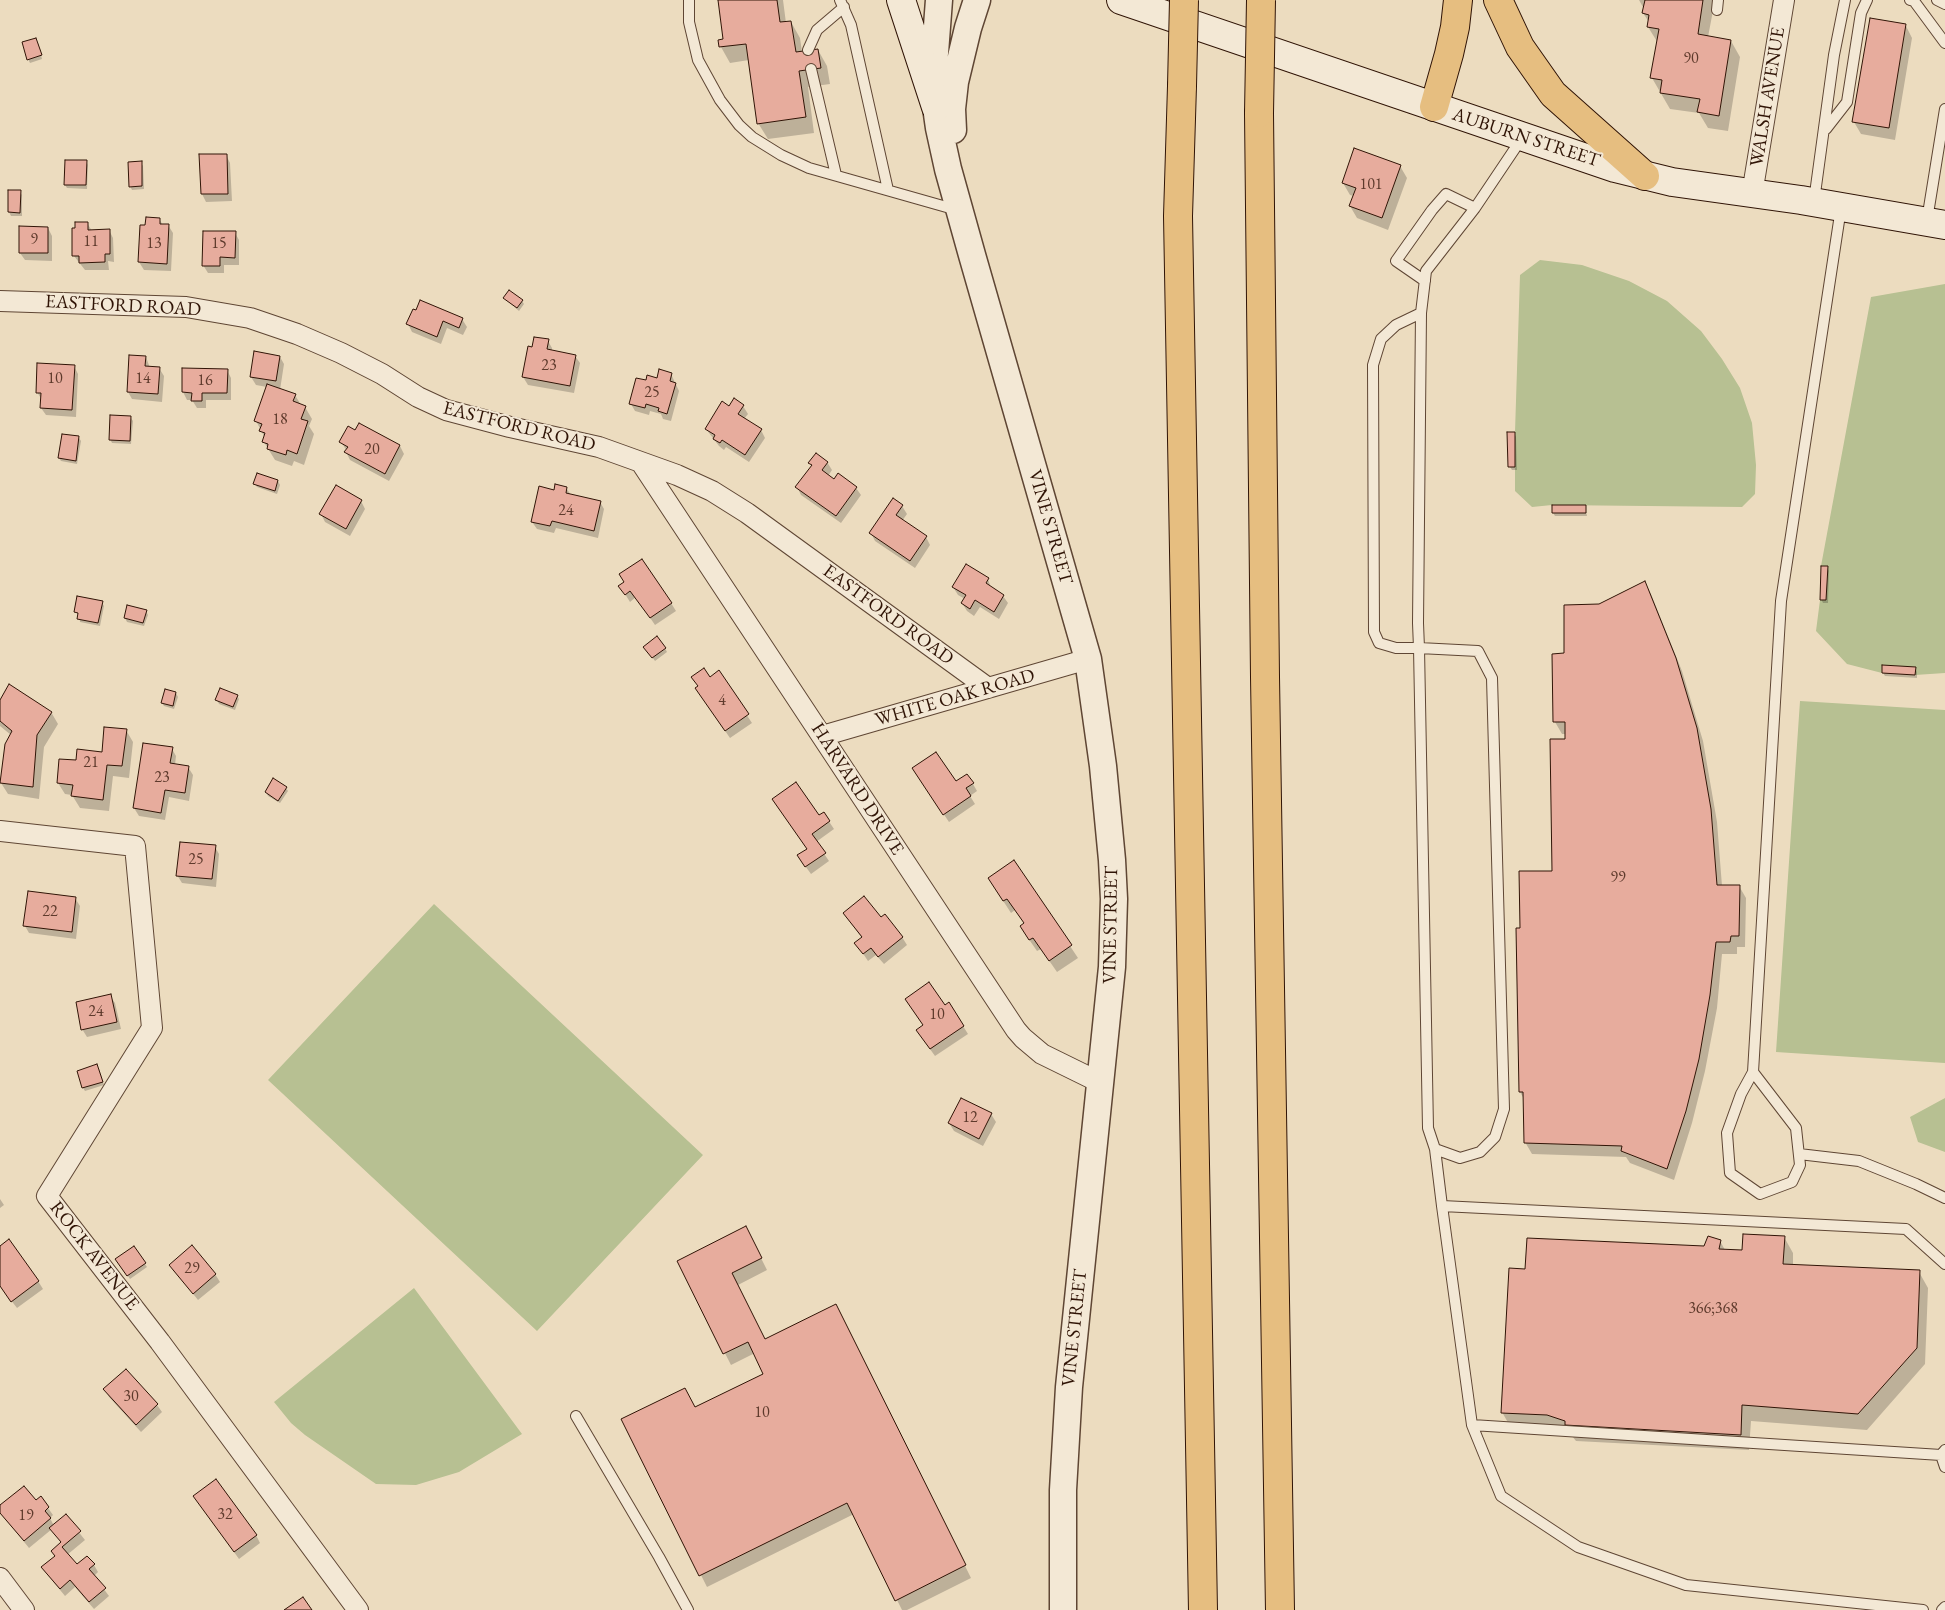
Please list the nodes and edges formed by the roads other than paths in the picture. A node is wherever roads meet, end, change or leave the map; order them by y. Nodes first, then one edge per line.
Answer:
1 (689, 0) edge
2 (902, 0) edge
3 (939, 0) edge
4 (977, 0) edge
5 (1121, 0) edge
6 (1184, 0) edge
7 (1261, 0) edge
8 (1458, 0) edge
9 (1498, 0) edge
10 (1784, 0) edge
11 (1846, 0) edge
12 (1867, 0) edge
13 (1910, 0) edge
14 (1937, 0) edge
15 (842, 4) edge
16 (1945, 4) edge
17 (1945, 42) edge
18 (808, 50) dead end
19 (811, 69) dead end
20 (936, 107) junction
21 (1434, 107) junction
22 (1945, 109) edge
23 (1825, 130) junction
24 (1943, 135) edge
25 (1523, 138) junction
26 (836, 175) junction
27 (1645, 176) junction
28 (888, 190) junction
29 (1752, 194) junction
30 (1814, 202) junction
31 (1842, 207) junction
32 (1476, 208) junction
33 (960, 211) junction
34 (1936, 223) edge
35 (972, 255) junction
36 (1424, 281) junction
37 (0, 300) edge
38 (1421, 313) junction
39 (642, 464) junction
40 (1419, 648) junction
41 (1088, 660) junction
42 (988, 688) junction
43 (822, 736) junction
44 (0, 831) edge
45 (1753, 1072) junction
46 (1101, 1083) junction
47 (1435, 1149) junction
48 (1799, 1154) junction
49 (1945, 1198) edge
50 (1442, 1206) junction
51 (1945, 1264) edge
52 (576, 1416) dead end
53 (1472, 1425) junction
54 (1943, 1452) edge
55 (1945, 1467) edge
56 (0, 1578) edge
57 (1945, 1607) edge
58 (24, 1610) edge
59 (358, 1610) edge
60 (688, 1610) edge
61 (1063, 1610) edge
62 (1203, 1610) edge
63 (1280, 1610) edge
64 (1923, 1610) edge
65 (1942, 1610) edge

1 - 26 lane
2 - 20 main road
3 - 20 street, VINE STREET
4 - 35 street, VINE STREET
5 - 21 main road, AUBURN STREET
6 - 62 highway, bridge
7 - 63 highway, bridge
8 - 21 highway
9 - 27 highway
10 - 29 street, WALSH AVENUE
11 - 23 lane
12 - 23 lane
13 - 17 lane
14 - 16 lane
15 - 18 lane
15 - 28 lane
19 - 26 lane
20 - 33 street, VINE STREET
21 - 25 main road, AUBURN STREET
22 - 24 lane
23 - 30 lane
24 - 34 lane
25 - 27 main road, AUBURN STREET
25 - 32 lane
26 - 28 lane
27 - 29 main road, AUBURN STREET
28 - 33 lane
29 - 30 main road, AUBURN STREET
30 - 31 main road, AUBURN STREET
31 - 34 main road, AUBURN STREET
31 - 45 lane
32 - 36 lane
32 - 36 lane
33 - 35 street, VINE STREET
35 - 41 street, VINE STREET
36 - 38 lane
37 - 39 street, EASTFORD ROAD
38 - 40 lane
38 - 40 lane
39 - 42 street, EASTFORD ROAD
39 - 43 street, HARVARD DRIVE
40 - 47 lane
40 - 47 lane
41 - 42 street, WHITE OAK ROAD
41 - 46 street, VINE STREET
42 - 43 street, WHITE OAK ROAD
43 - 46 street, HARVARD DRIVE
44 - 59 street, ROCK AVENUE
45 - 48 lane
45 - 48 lane
46 - 61 street, VINE STREET
47 - 50 lane
48 - 49 lane
50 - 51 lane
50 - 53 lane
52 - 60 lane
53 - 54 lane
53 - 64 lane
54 - 55 lane
56 - 58 street
57 - 65 lane

